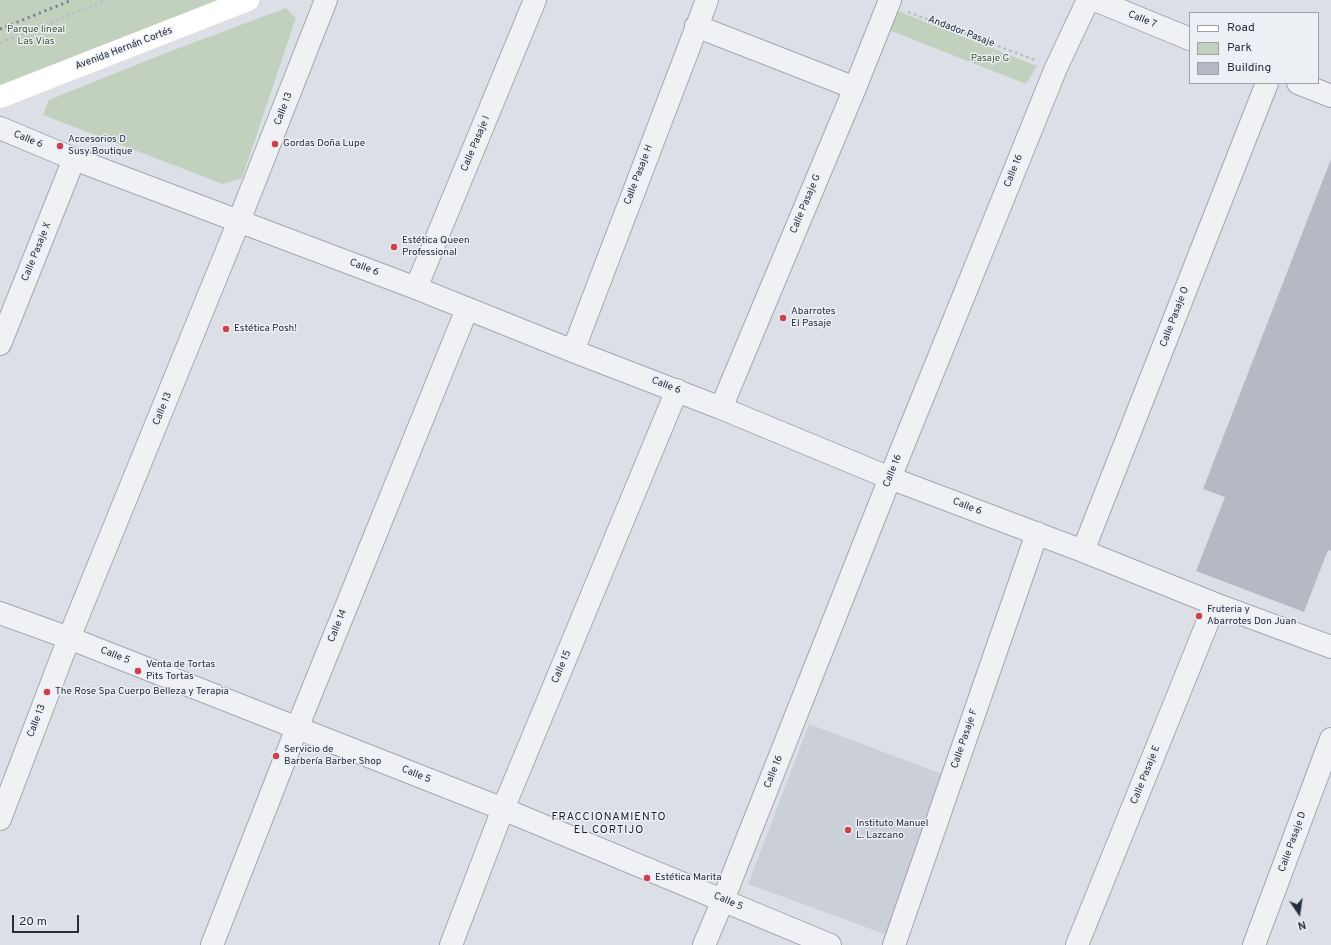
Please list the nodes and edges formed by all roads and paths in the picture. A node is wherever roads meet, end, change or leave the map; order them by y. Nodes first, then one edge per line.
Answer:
1 (107, 0) edge
2 (248, 0) edge
3 (326, 0) edge
4 (535, 0) edge
5 (707, 0) edge
6 (1088, 0) edge
7 (1095, 0) edge
8 (889, 2) edge
9 (696, 26) junction
10 (1189, 39) edge
11 (0, 43) edge
12 (1056, 68) junction
13 (1267, 84) edge
14 (1301, 84) edge
15 (855, 88) junction
16 (1331, 96) edge
17 (0, 97) edge
18 (0, 128) edge
19 (74, 159) junction
20 (239, 221) junction
21 (416, 288) junction
22 (467, 309) junction
23 (0, 344) edge
24 (573, 351) junction
25 (677, 390) junction
26 (721, 408) junction
27 (890, 478) junction
28 (1037, 534) junction
29 (1083, 552) junction
30 (1215, 604) junction
31 (0, 613) edge
32 (69, 638) junction
33 (1331, 647) edge
34 (297, 728) junction
35 (1331, 739) edge
36 (503, 809) junction
37 (0, 819) edge
38 (724, 900) junction
39 (212, 945) edge
40 (451, 945) edge
41 (704, 945) edge
42 (830, 945) edge
43 (894, 945) edge
44 (1077, 945) edge
45 (1254, 945) edge

1 - 11 path
2 - 17 main road, Avenida Hernán Cortés
3 - 20 street, Calle 13
4 - 21 street, Calle Pasaje I
5 - 9 street, Calle Pasaje H
6 - 12 street, Calle 16
7 - 10 street, Calle 7
8 - 12 path, Andador Pasaje
8 - 15 street, Calle Pasaje G
9 - 15 street
9 - 24 street, Calle Pasaje H
12 - 27 street, Calle 16
13 - 29 street, Calle Pasaje O
14 - 16 street
15 - 26 street, Calle Pasaje G
18 - 19 street, Calle 6
19 - 20 street, Calle 6
19 - 23 street, Calle Pasaje X
20 - 21 street, Calle 6
20 - 32 street, Calle 13
21 - 22 street, Calle 6
22 - 24 street, Calle 6
22 - 34 street, Calle 14
24 - 25 street, Calle 6
25 - 26 street, Calle 6
25 - 36 street, Calle 15
26 - 27 street, Calle 6
27 - 28 street, Calle 6
27 - 38 street, Calle 16
28 - 29 street, Calle 6
28 - 43 street, Calle Pasaje F
29 - 30 street, Calle 6
30 - 33 street, Calle 6
30 - 44 street, Calle Pasaje E
31 - 32 street, Calle 5
32 - 34 street, Calle 5
32 - 37 street, Calle 13
34 - 36 street, Calle 5
34 - 39 street, Calle 14
35 - 45 street, Calle Pasaje D
36 - 38 street, Calle 5
36 - 40 street, Calle 15
38 - 41 street, Calle 16
38 - 42 street, Calle 5

